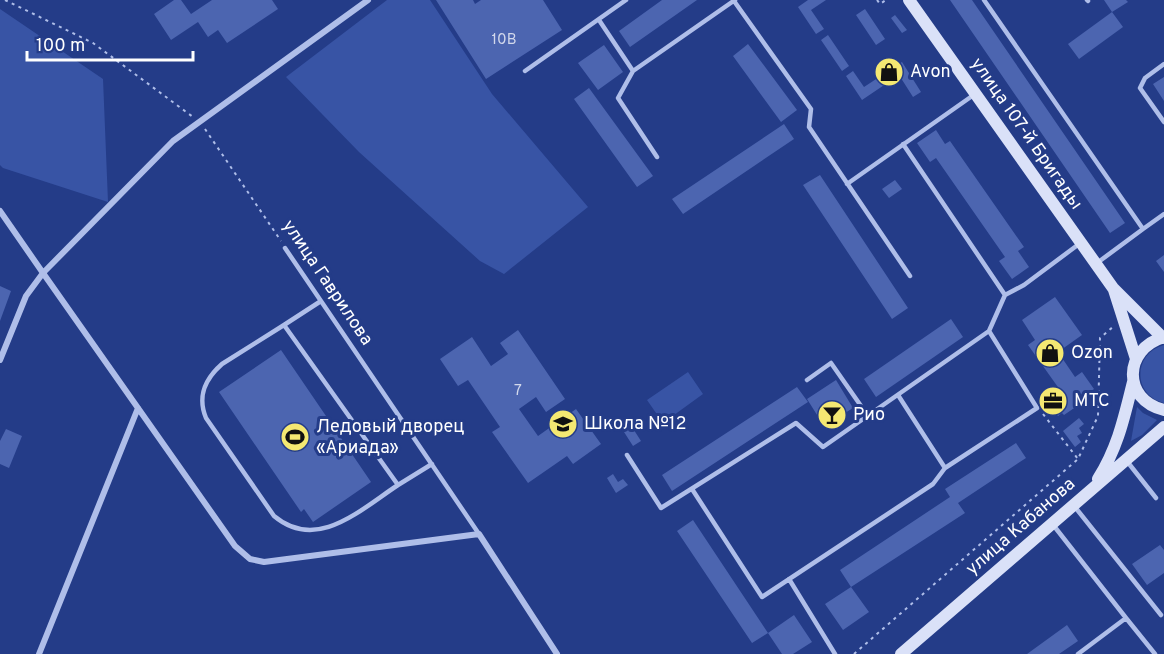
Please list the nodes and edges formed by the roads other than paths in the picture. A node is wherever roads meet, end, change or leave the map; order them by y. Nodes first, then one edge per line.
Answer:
1 (368, 0) edge
2 (626, 0) edge
3 (909, 0) edge
4 (984, 0) edge
5 (734, 1) edge
6 (598, 20) junction
7 (1164, 64) edge
8 (525, 71) dead end
9 (633, 71) junction
10 (976, 94) junction
11 (1164, 122) edge
12 (903, 144) junction
13 (657, 157) dead end
14 (847, 184) junction
15 (0, 211) edge
16 (1164, 214) edge
17 (1143, 229) junction
18 (1081, 242) junction
19 (285, 248) road end
20 (1096, 263) junction
21 (43, 273) junction
22 (910, 276) dead end
23 (1113, 288) junction
24 (1005, 294) junction
25 (321, 301) junction
26 (284, 325) junction
27 (989, 331) junction
28 (1163, 338) edge
29 (1136, 359) junction
30 (0, 360) edge
31 (807, 380) dead end
32 (1133, 382) junction
33 (898, 395) junction
34 (138, 408) junction
35 (1164, 410) edge
36 (868, 416) junction
37 (1164, 427) edge
38 (627, 455) dead end
39 (1126, 460) junction
40 (432, 464) junction
41 (945, 468) junction
42 (398, 485) junction
43 (692, 489) junction
44 (1091, 490) junction
45 (1156, 498) dead end
46 (1073, 505) junction
47 (1052, 524) junction
48 (479, 534) junction
49 (789, 579) junction
50 (1161, 615) dead end
51 (1126, 618) junction
52 (39, 654) edge
53 (557, 654) edge
54 (835, 654) edge
55 (900, 654) edge
56 (1078, 654) edge
57 (1155, 654) edge

1 - 21 street
2 - 6 lane
3 - 10 main road, улица 107-й Бригады
4 - 17 lane
5 - 9 lane
5 - 14 lane
6 - 8 lane
6 - 9 lane
7 - 11 lane
9 - 13 lane
10 - 12 lane
10 - 18 main road, улица 107-й Бригады
12 - 14 lane
12 - 24 lane
14 - 22 lane
15 - 21 street
16 - 17 lane
17 - 20 lane
18 - 20 main road, улица 107-й Бригады
18 - 24 lane
19 - 25 lane, улица Гаврилова
20 - 23 main road, улица 107-й Бригады
21 - 30 street
21 - 34 street
23 - 28 main road
23 - 29 main road
24 - 27 lane
25 - 26 lane
25 - 40 lane, улица Гаврилова
26 - 42 lane
26 - 42 lane
27 - 33 lane
27 - 41 lane
28 - 29 main road
29 - 32 main road
31 - 36 lane
32 - 35 main road
32 - 44 main road
33 - 36 lane
33 - 41 lane
34 - 48 street
34 - 52 street
36 - 43 lane
37 - 39 main road, улица Кабанова
38 - 43 lane
39 - 44 main road, улица Кабанова
39 - 45 lane
40 - 42 lane
40 - 48 lane, улица Гаврилова
41 - 49 lane
43 - 49 lane
44 - 46 main road, улица Кабанова
46 - 47 main road, улица Кабанова
46 - 50 lane
47 - 51 lane
47 - 55 main road, улица Кабанова
48 - 53 street, улица Гаврилова
49 - 54 lane
51 - 56 lane
51 - 57 lane

